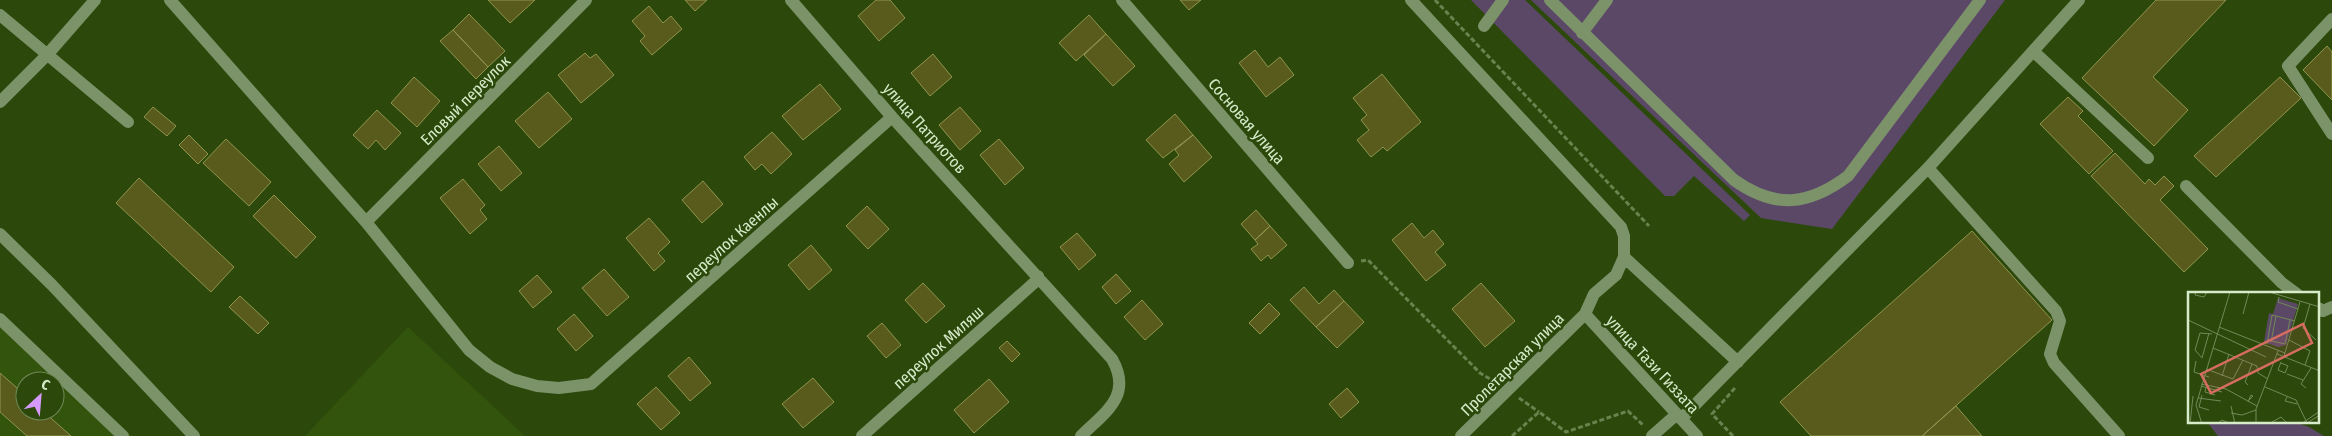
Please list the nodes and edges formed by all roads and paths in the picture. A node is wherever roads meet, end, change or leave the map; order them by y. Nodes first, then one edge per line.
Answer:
1 (95, 0) edge
2 (170, 0) edge
3 (586, 0) edge
4 (791, 0) edge
5 (1122, 0) edge
6 (1411, 0) edge
7 (1435, 0) edge
8 (1503, 0) edge
9 (1550, 0) edge
10 (1607, 0) edge
11 (1980, 0) edge
12 (2079, 0) edge
13 (0, 15) edge
14 (2332, 19) edge
15 (1484, 26) dead end
16 (1582, 33) junction
17 (2033, 51) junction
18 (47, 55) junction
19 (0, 102) edge
20 (892, 117) junction
21 (128, 122) dead end
22 (2332, 134) edge
23 (2148, 158) dead end
24 (1928, 168) junction
25 (2186, 186) dead end
26 (366, 222) junction
27 (1649, 226) dead end
28 (0, 234) edge
29 (1624, 257) junction
30 (1348, 263) joint
31 (1036, 279) junction
32 (2294, 292) edge
33 (2332, 307) edge
34 (2320, 310) edge
35 (1585, 314) junction
36 (0, 319) edge
37 (1738, 362) junction
38 (1508, 390) junction
39 (1539, 412) junction
40 (1679, 416) junction
41 (1653, 435) edge
42 (123, 436) edge
43 (194, 436) edge
44 (862, 436) edge
45 (1081, 436) edge
46 (1461, 436) edge
47 (1512, 436) edge
48 (1697, 436) edge
49 (2119, 436) edge

1 - 18 street
2 - 26 street
3 - 26 street, Еловый переулок
4 - 20 street, улица Патриотов
5 - 30 street, Сосновая улица
6 - 29 street
7 - 27 path
8 - 15 street
9 - 16 street
10 - 16 street
11 - 16 street
12 - 17 street
13 - 18 street
14 - 22 street
17 - 23 street
17 - 24 street
18 - 19 street
18 - 21 street
20 - 26 street, переулок Каенлы
20 - 31 street, улица Патриотов
24 - 37 street
24 - 49 street
25 - 32 street
28 - 43 street
29 - 35 street, Пролетарская улица
29 - 37 street
30 - 38 path
31 - 44 street, переулок Миляш
31 - 45 street, улица Патриотов
33 - 34 street
35 - 38 street, Пролетарская улица
35 - 40 street, улица Тази Гиззата
36 - 42 street
37 - 40 street
38 - 39 path
38 - 46 street, Пролетарская улица
39 - 41 path
39 - 47 path
40 - 41 street
40 - 48 street, улица Тази Гиззата

